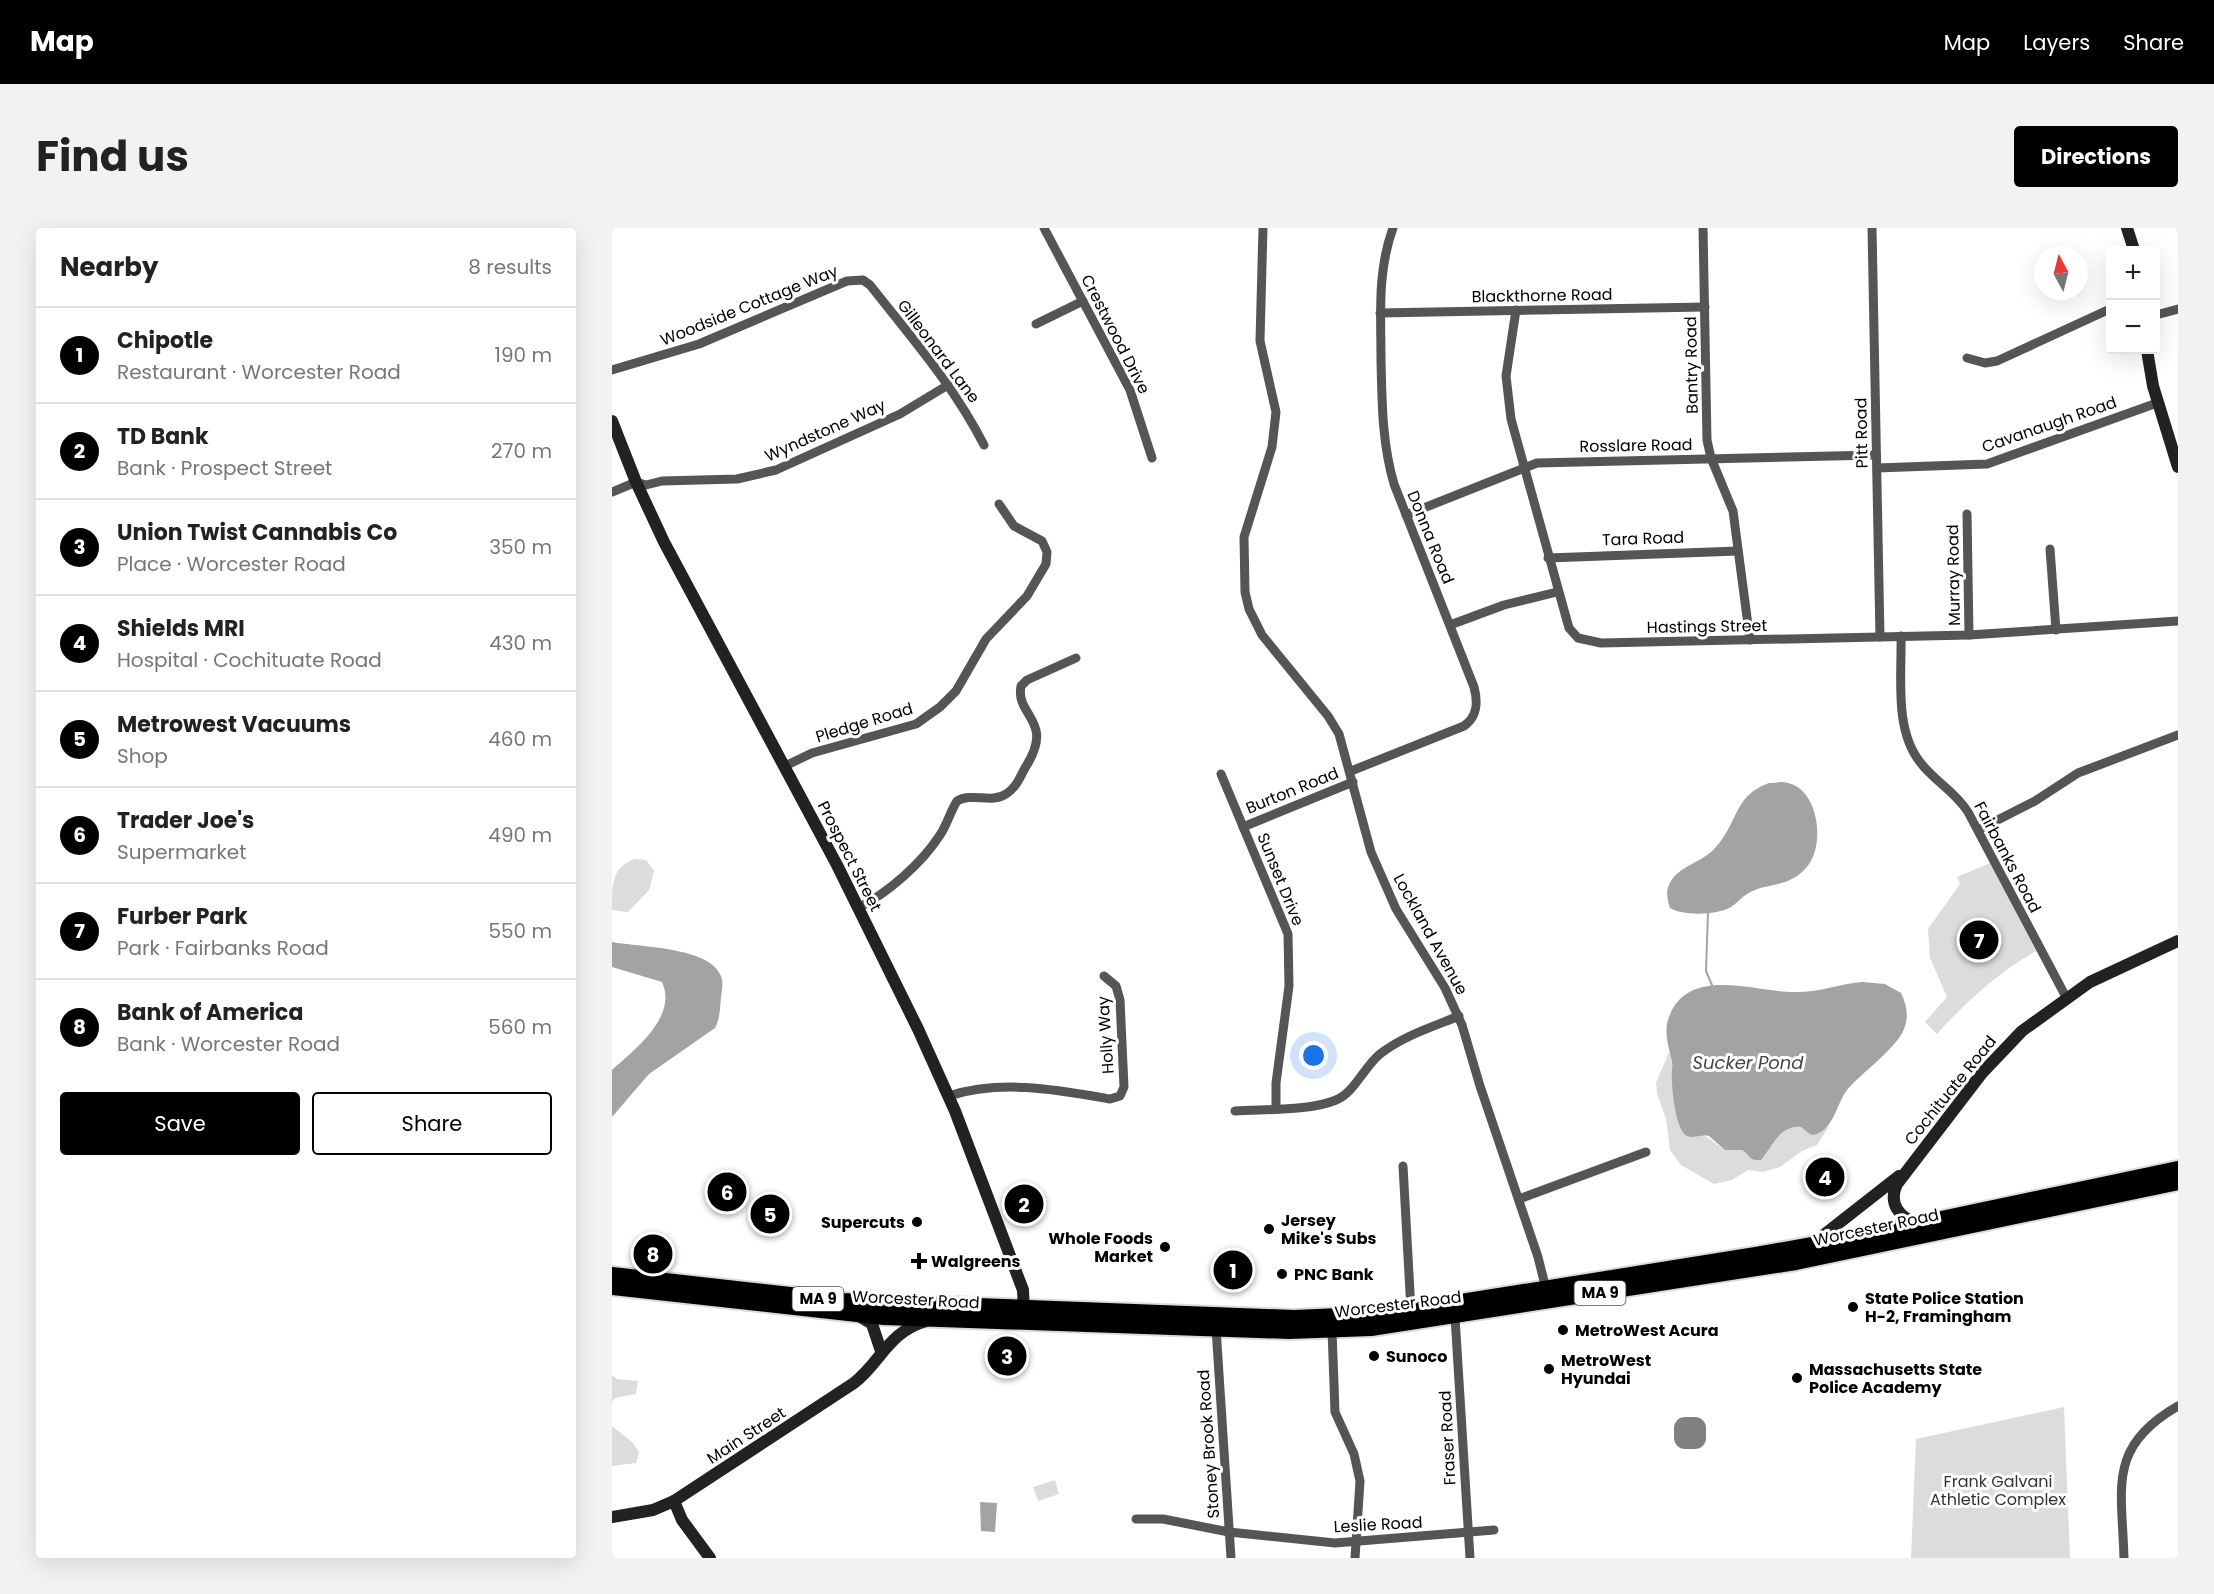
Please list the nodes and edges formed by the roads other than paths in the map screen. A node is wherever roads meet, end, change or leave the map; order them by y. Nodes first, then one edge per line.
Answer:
1 (1044, 228) edge
2 (1263, 228) edge
3 (1393, 228) edge
4 (1703, 228) edge
5 (1872, 228) edge
6 (2127, 228) edge
7 (2133, 246) edge
8 (863, 280) joint
9 (1083, 301) junction
10 (1705, 307) junction
11 (2178, 309) edge
12 (1516, 310) junction
13 (2106, 311) edge
14 (1380, 313) junction
15 (2160, 314) edge
16 (1036, 324) dead end
17 (2147, 354) edge
18 (1967, 358) dead end
19 (612, 370) edge
20 (948, 385) junction
21 (2157, 403) junction
22 (612, 421) edge
23 (984, 445) dead end
24 (1876, 455) junction
25 (1152, 458) dead end
26 (1711, 458) junction
27 (1524, 466) junction
28 (2178, 467) edge
29 (1876, 468) junction
30 (636, 482) junction
31 (612, 492) edge
32 (999, 504) dead end
33 (1967, 514) dead end
34 (1406, 515) junction
35 (2050, 549) dead end
36 (1738, 551) junction
37 (1548, 558) junction
38 (1557, 592) junction
39 (2178, 621) edge
40 (1450, 625) junction
41 (2056, 630) junction
42 (1969, 635) junction
43 (1901, 636) junction
44 (1880, 637) junction
45 (1750, 640) junction
46 (1076, 658) dead end
47 (2178, 735) edge
48 (785, 766) junction
49 (1351, 771) junction
50 (1221, 774) dead end
51 (1353, 782) junction
52 (1243, 826) junction
53 (1978, 830) junction
54 (858, 908) junction
55 (2178, 941) edge
56 (1104, 976) dead end
57 (2066, 997) junction
58 (1459, 1016) junction
59 (949, 1096) junction
60 (1276, 1108) junction
61 (1235, 1111) dead end
62 (1646, 1152) dead end
63 (1403, 1166) dead end
64 (2178, 1168) edge
65 (1904, 1172) junction
66 (2175, 1183) edge
67 (1519, 1199) junction
68 (1920, 1223) junction
69 (1803, 1247) junction
70 (612, 1275) edge
71 (612, 1287) edge
72 (1546, 1289) junction
73 (1411, 1311) junction
74 (1024, 1314) junction
75 (856, 1315) junction
76 (1455, 1317) junction
77 (933, 1319) junction
78 (1216, 1328) junction
79 (1332, 1330) junction
80 (880, 1351) junction
81 (2178, 1406) edge
82 (674, 1501) junction
83 (612, 1517) edge
84 (1136, 1519) dead end
85 (1494, 1530) dead end
86 (1229, 1532) junction
87 (1468, 1532) junction
88 (1357, 1543) junction
89 (710, 1558) edge
90 (1230, 1558) edge
91 (1355, 1558) edge
92 (1470, 1558) edge
93 (2124, 1558) edge

1 - 9 street, Crestwood Drive
2 - 49 street, Lockland Avenue
3 - 14 street, Donna Road
4 - 10 street, Bantry Road
5 - 24 street, Pitt Road
6 - 7 street
8 - 19 street, Woodside Cottage Way
8 - 20 street, Gilleonard Lane
9 - 16 street
9 - 25 street, Crestwood Drive
10 - 12 street, Blackthorne Road
10 - 26 street, Bantry Road
11 - 15 street
12 - 14 street, Blackthorne Road
12 - 27 street, Hastings Street
13 - 18 street
14 - 34 street, Donna Road
17 - 21 street
20 - 23 street, Gilleonard Lane
20 - 30 street, Wyndstone Way
21 - 28 street
21 - 29 street, Cavanaugh Road
22 - 30 street, Prospect Street
24 - 26 street, Rosslare Road
24 - 29 street, Pitt Road
26 - 27 street, Rosslare Road
26 - 36 street, Bantry Road
27 - 34 street, Rosslare Road
27 - 37 street, Hastings Street
29 - 44 street, Pitt Road
30 - 31 street
30 - 48 street, Prospect Street
32 - 48 street, Pledge Road
33 - 42 street, Murray Road
34 - 40 street, Donna Road
35 - 41 street
36 - 37 street, Tara Road
36 - 45 street, Bantry Road
37 - 38 street, Hastings Street
38 - 40 street
38 - 45 street, Hastings Street
39 - 41 street, Hastings Street
40 - 49 street, Donna Road
41 - 42 street, Hastings Street
42 - 43 street, Hastings Street
43 - 44 street, Hastings Street
43 - 53 street, Fairbanks Road
44 - 45 street, Hastings Street
46 - 54 street
47 - 53 street
48 - 54 street, Prospect Street
49 - 51 street, Lockland Avenue
50 - 52 street, Sunset Drive
51 - 52 street, Burton Road
51 - 58 street, Lockland Avenue
52 - 60 street, Sunset Drive
53 - 57 street, Fairbanks Road
54 - 59 street, Prospect Street
55 - 57 street, Cochituate Road
56 - 59 street, Holly Way
57 - 65 street, Cochituate Road
58 - 60 street
58 - 67 street, Lockland Avenue
59 - 74 street, Prospect Street
60 - 61 street
62 - 67 street
63 - 73 street
64 - 68 highway, Worcester Road / MA 9
65 - 68 street, Cochituate Road
65 - 69 street, Cochituate Road
66 - 76 highway, Worcester Road / MA 9
67 - 72 street, Lockland Avenue
68 - 69 highway, Worcester Road / MA 9
69 - 72 highway, Worcester Road / MA 9
70 - 74 highway, Worcester Road / MA 9
71 - 75 highway, Worcester Road / MA 9
72 - 73 highway, Worcester Road / MA 9
73 - 74 highway, Worcester Road / MA 9
74 - 77 highway, Worcester Road / MA 9
74 - 78 highway, Worcester Road / MA 9
75 - 77 highway, Worcester Road / MA 9
75 - 80 street
76 - 79 highway, Worcester Road / MA 9
76 - 87 street, Fraser Road
77 - 80 street, Main Street
78 - 79 highway, Worcester Road / MA 9
78 - 86 street, Stoney Brook Road
79 - 88 street
80 - 82 street, Main Street
81 - 93 street
82 - 83 street, Main Street
82 - 89 street
84 - 86 street, Leslie Road
85 - 87 street, Leslie Road
86 - 88 street, Leslie Road
86 - 90 street, Stoney Brook Road
87 - 88 street, Leslie Road
87 - 92 street, Fraser Road
88 - 91 street

